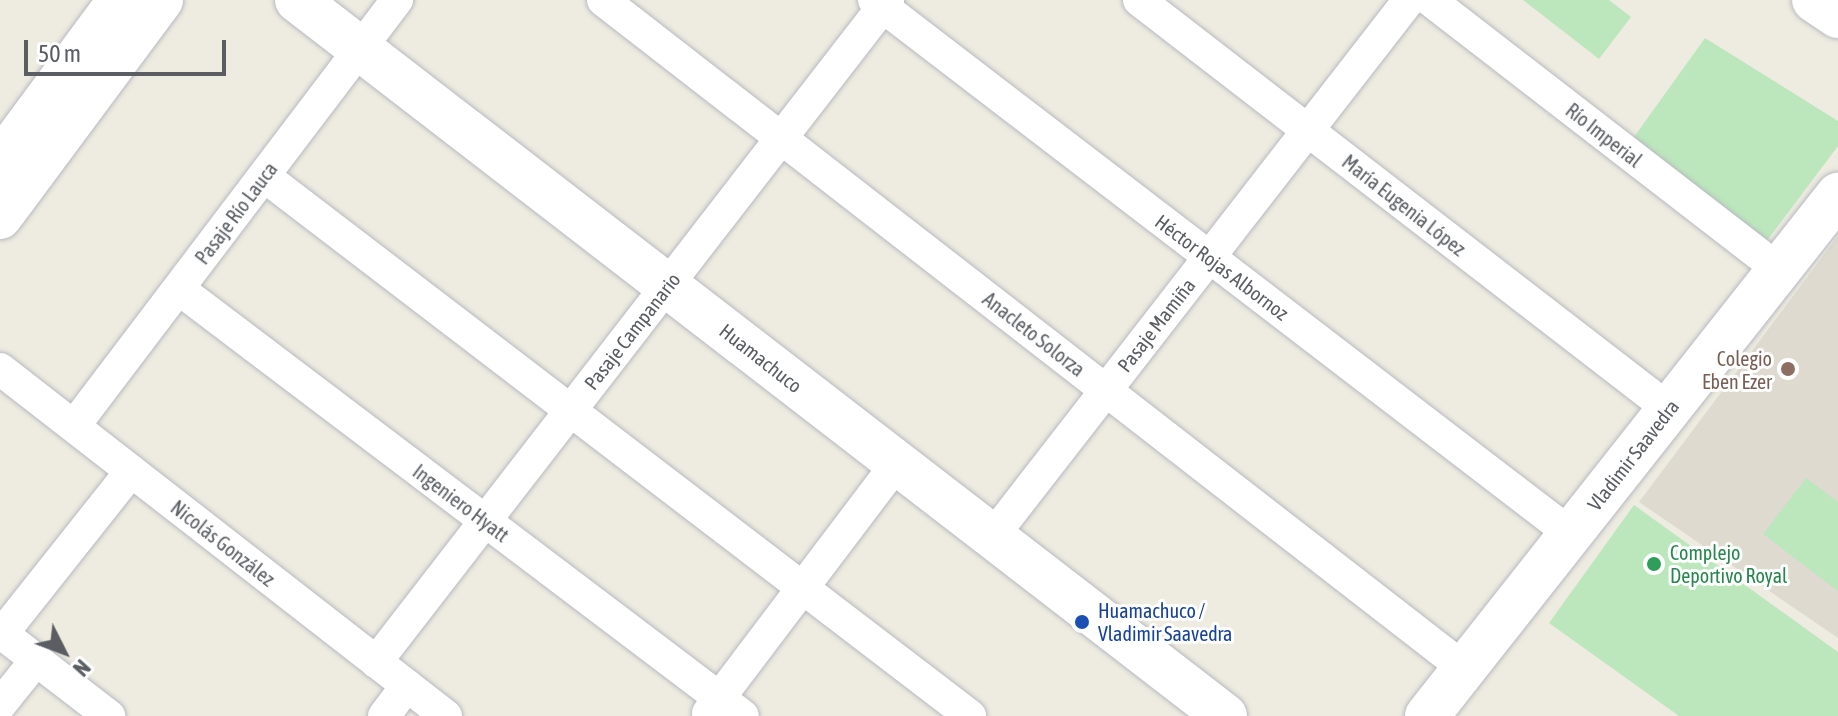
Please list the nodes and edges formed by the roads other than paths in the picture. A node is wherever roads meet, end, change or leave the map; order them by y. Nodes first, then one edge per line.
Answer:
1 (120, 0) edge
2 (161, 0) edge
3 (297, 0) edge
4 (397, 0) edge
5 (603, 0) edge
6 (1139, 0) edge
7 (1409, 0) edge
8 (1430, 0) edge
9 (1814, 0) edge
10 (882, 2) edge
11 (1838, 16) edge
12 (360, 49) junction
13 (1308, 130) junction
14 (781, 139) junction
15 (0, 162) edge
16 (264, 176) junction
17 (1838, 195) edge
18 (0, 217) edge
19 (1209, 257) junction
20 (1779, 270) junction
21 (667, 286) junction
22 (179, 289) junction
23 (0, 369) edge
24 (1105, 390) junction
25 (573, 408) junction
26 (1669, 409) junction
27 (74, 426) junction
28 (897, 463) junction
29 (131, 471) junction
30 (485, 521) junction
31 (1571, 534) junction
32 (992, 537) junction
33 (804, 587) junction
34 (1, 633) edge
35 (36, 660) junction
36 (376, 662) junction
37 (1465, 669) junction
38 (407, 686) junction
39 (0, 705) edge
40 (723, 710) edge
41 (1220, 715) edge
42 (109, 716) edge
43 (384, 716) edge
44 (446, 716) edge
45 (970, 716) edge
46 (1427, 716) edge

1 - 15 street
2 - 18 street
3 - 12 street, Huamachuco
4 - 12 street, Pasaje Río Lauca
5 - 14 street, Anacleto Solorza
6 - 13 street, María Eugenia López
7 - 13 street, Pasaje Mamiña
8 - 20 street, Río Imperial
9 - 11 street
10 - 14 street, Pasaje Campanario
10 - 19 street, Héctor Rojas Albornoz
12 - 16 street, Pasaje Río Lauca
12 - 21 street, Huamachuco
13 - 19 street, Pasaje Mamiña
13 - 26 street, María Eugenia López
14 - 21 street, Pasaje Campanario
14 - 24 street, Anacleto Solorza
16 - 22 street, Pasaje Río Lauca
16 - 25 street
17 - 20 street, Vladimir Saavedra
19 - 24 street, Pasaje Mamiña
19 - 31 street, Héctor Rojas Albornoz
20 - 26 street, Vladimir Saavedra
21 - 25 street, Pasaje Campanario
21 - 28 street, Huamachuco
22 - 27 street, Pasaje Río Lauca
22 - 30 street, Ingeniero Hyatt
23 - 27 street, Nicolás González
24 - 32 street, Pasaje Mamiña
24 - 37 street, Anacleto Solorza
25 - 30 street, Pasaje Campanario
25 - 33 street
26 - 31 street, Vladimir Saavedra
27 - 29 street, Nicolás González
28 - 32 street, Huamachuco
28 - 33 street
29 - 34 street
29 - 36 street, Nicolás González
30 - 36 street, Pasaje Campanario
30 - 40 street, Ingeniero Hyatt
31 - 37 street, Vladimir Saavedra
32 - 41 street, Huamachuco
33 - 40 street
33 - 45 street
34 - 35 street
35 - 39 street
35 - 42 street
36 - 38 street, Nicolás González
37 - 46 street, Vladimir Saavedra
38 - 43 street
38 - 44 street, Nicolás González

